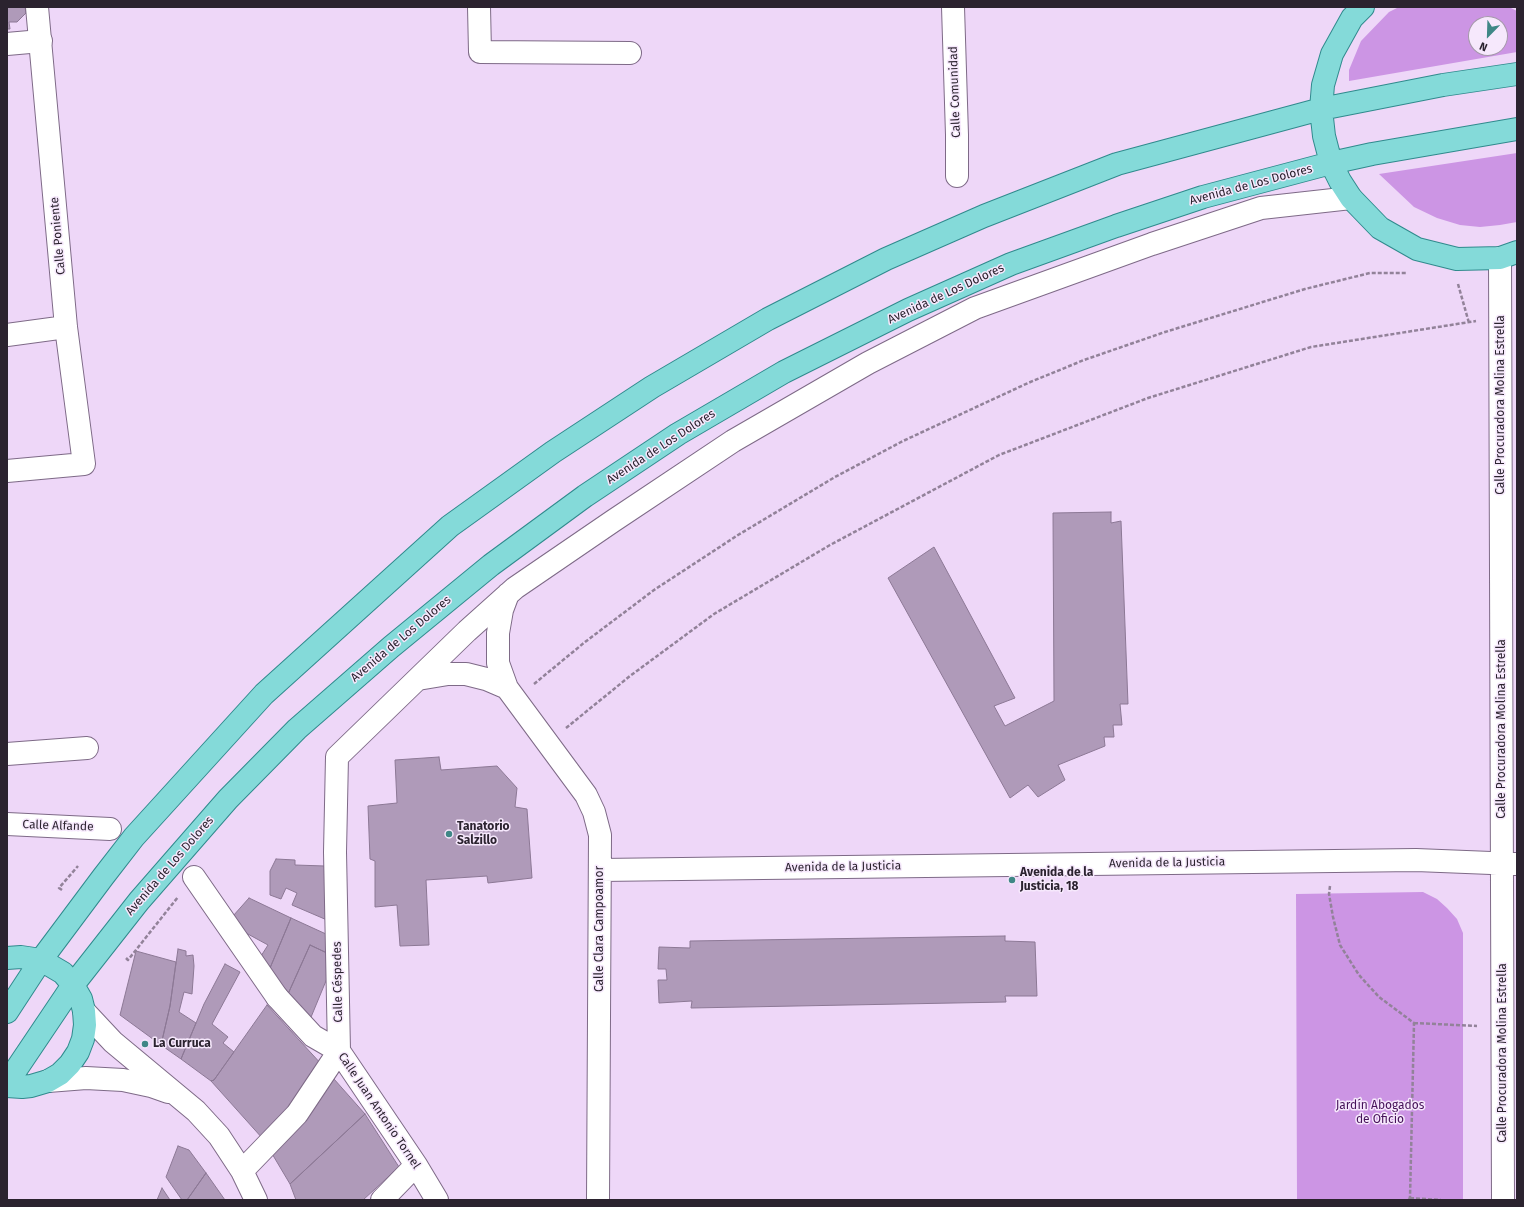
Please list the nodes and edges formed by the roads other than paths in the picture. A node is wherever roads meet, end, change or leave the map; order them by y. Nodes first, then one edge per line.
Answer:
1 (37, 7) edge
2 (479, 7) edge
3 (953, 7) edge
4 (1363, 7) edge
5 (41, 41) junction
6 (7, 44) edge
7 (630, 53) dead end
8 (1517, 74) edge
9 (1321, 109) junction
10 (1517, 129) edge
11 (1331, 163) junction
12 (957, 176) dead end
13 (1351, 198) junction
14 (1508, 255) edge
15 (1509, 317) edge
16 (66, 327) junction
17 (7, 334) edge
18 (7, 471) edge
19 (508, 594) junction
20 (418, 679) junction
21 (511, 694) junction
22 (88, 748) dead end
23 (7, 754) edge
24 (7, 824) edge
25 (110, 828) dead end
26 (1510, 864) edge
27 (600, 870) junction
28 (194, 877) dead end
29 (7, 958) edge
30 (41, 960) junction
31 (73, 985) junction
32 (84, 1011) junction
33 (7, 1012) edge
34 (339, 1050) junction
35 (48, 1081) junction
36 (7, 1083) edge
37 (7, 1086) edge
38 (178, 1095) junction
39 (416, 1165) junction
40 (242, 1171) junction
41 (256, 1200) edge
42 (382, 1200) edge
43 (437, 1200) edge
44 (598, 1200) edge
45 (1503, 1200) edge

1 - 5 street, Calle Poniente
2 - 7 street
3 - 12 street, Calle Comunidad
4 - 9 main road
5 - 6 street
5 - 16 street, Calle Poniente
8 - 9 main road
9 - 11 main road
9 - 30 main road
10 - 11 main road, Avenida de Los Dolores
11 - 13 main road
11 - 31 main road, Avenida de Los Dolores
13 - 14 main road
13 - 19 street
14 - 15 street, Calle Procuradora Molina Estrella
15 - 26 street, Calle Procuradora Molina Estrella
16 - 17 street
16 - 18 street, Calle Poniente
19 - 20 street
19 - 21 street, Calle Clara Campoamor
20 - 21 street, Calle Clara Campoamor
20 - 34 street, Calle Céspedes
21 - 27 street, Calle Clara Campoamor
22 - 23 street
24 - 25 street, Calle Alfande
26 - 27 street, Avenida de la Justicia
26 - 45 street, Calle Procuradora Molina Estrella
27 - 44 street, Calle Clara Campoamor
28 - 34 street, Calle Juan Antonio Tornel
29 - 30 main road
30 - 31 main road
30 - 33 main road
31 - 32 main road
31 - 36 main road, Avenida de Los Dolores
32 - 35 main road
32 - 38 street
34 - 39 street, Calle Juan Antonio Tornel
34 - 40 street
35 - 37 main road
35 - 38 street
38 - 40 street
39 - 42 street
39 - 43 street, Calle Juan Antonio Tornel
40 - 41 street

